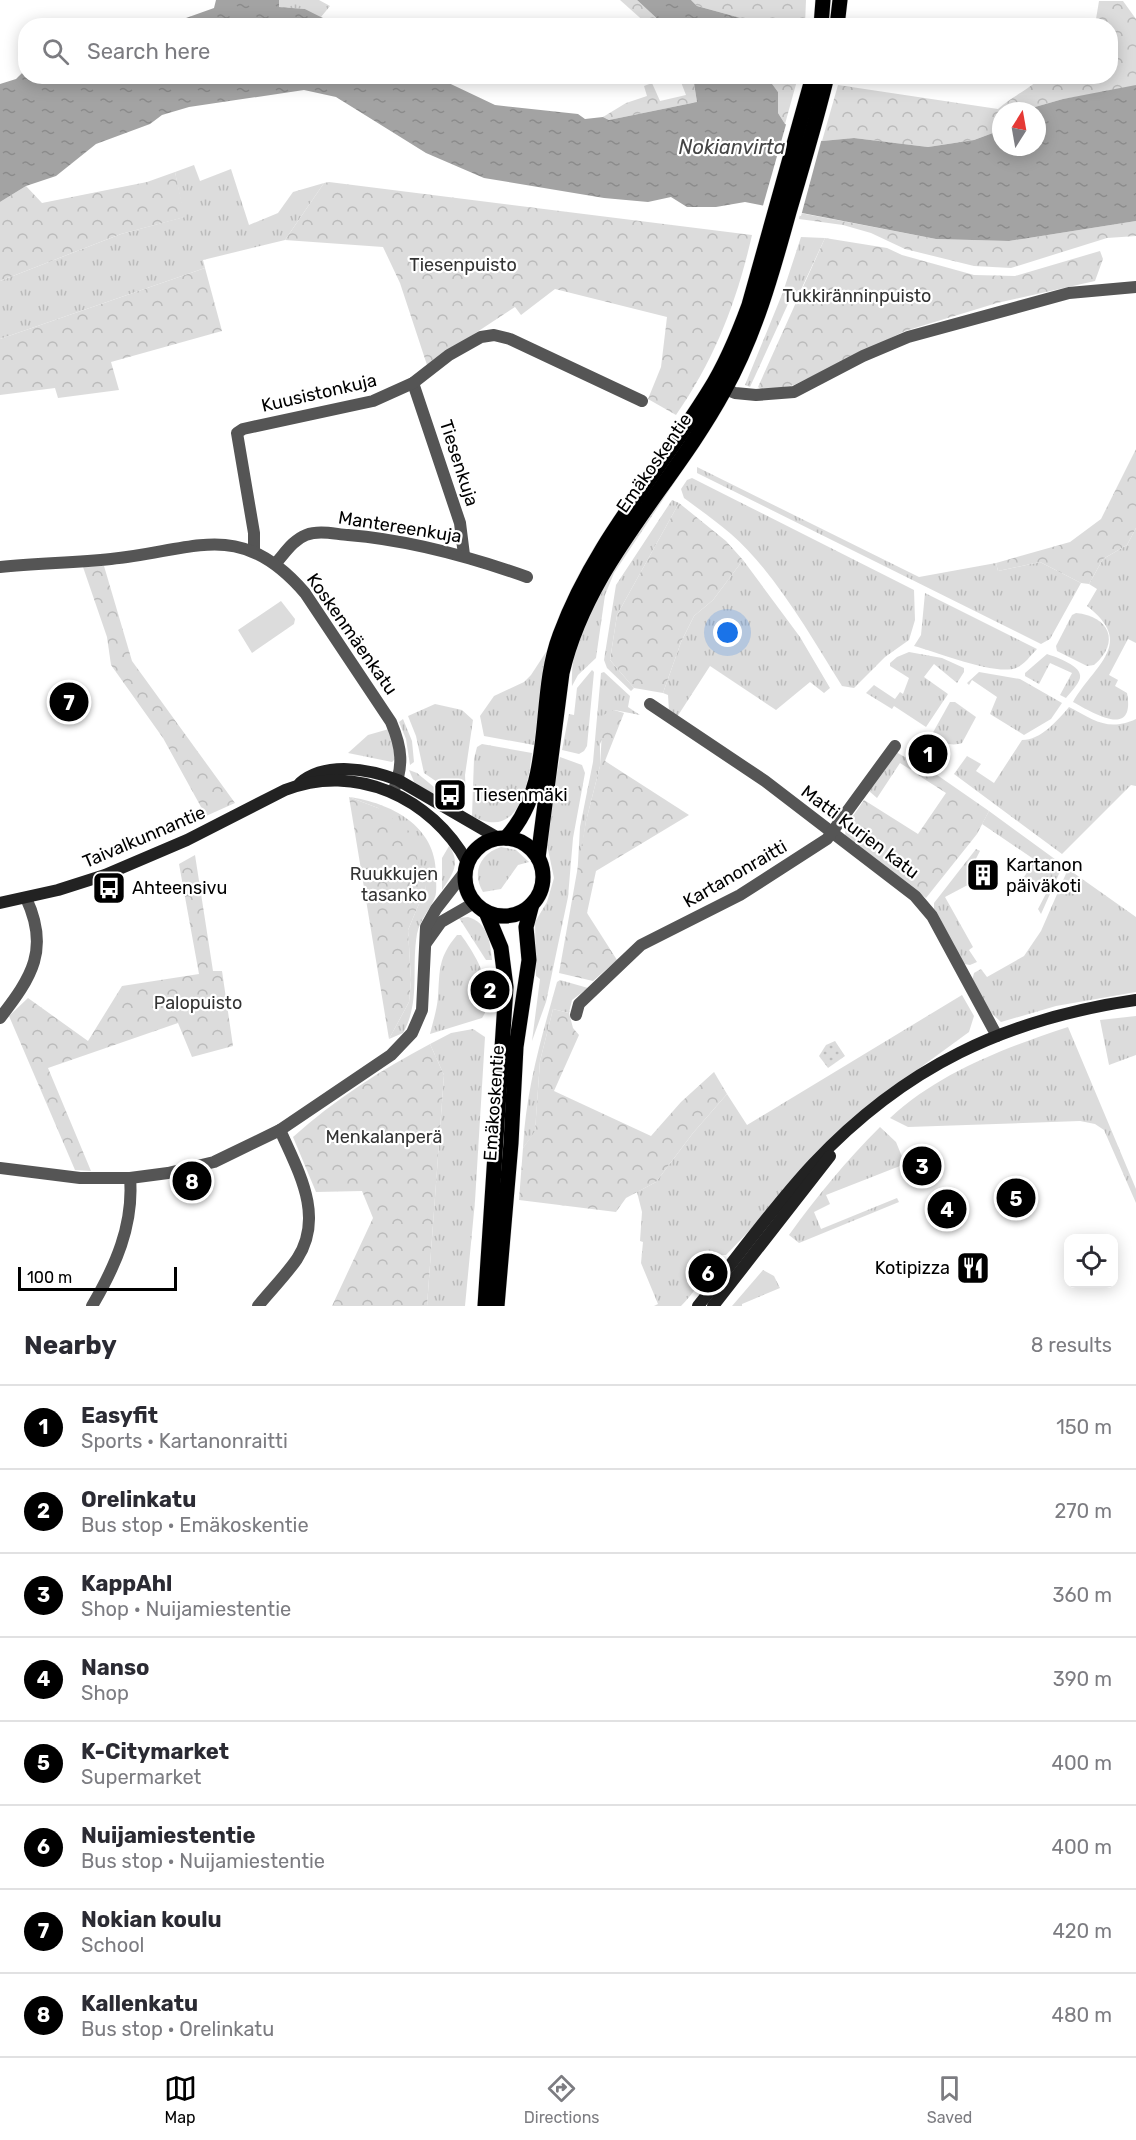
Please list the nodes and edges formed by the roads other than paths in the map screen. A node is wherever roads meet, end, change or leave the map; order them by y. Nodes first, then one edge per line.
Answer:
1 (823, 0) edge
2 (840, 0) edge
3 (822, 18) edge
4 (838, 18) edge
5 (816, 86) edge
6 (775, 239) junction
7 (1136, 287) edge
8 (413, 383) junction
9 (725, 389) junction
10 (642, 401) dead end
11 (254, 551) junction
12 (464, 555) junction
13 (276, 563) junction
14 (0, 567) edge
15 (527, 578) dead end
16 (650, 705) dead end
17 (895, 746) dead end
18 (398, 780) junction
19 (296, 786) junction
20 (393, 792) junction
21 (832, 834) junction
22 (502, 838) junction
23 (538, 858) junction
24 (466, 868) junction
25 (26, 898) junction
26 (0, 903) edge
27 (532, 904) junction
28 (480, 907) junction
29 (426, 943) junction
30 (1136, 1000) edge
31 (576, 1015) dead end
32 (0, 1018) edge
33 (997, 1036) junction
34 (280, 1130) junction
35 (842, 1138) junction
36 (0, 1168) edge
37 (130, 1178) junction
38 (92, 1306) edge
39 (258, 1306) edge
40 (485, 1306) edge
41 (497, 1306) edge
42 (698, 1306) edge
43 (714, 1306) edge

1 - 3 main road
2 - 4 main road
5 - 6 main road, Emäkoskentie
6 - 9 main road, Emäkoskentie
6 - 22 main road, Emäkoskentie
7 - 9 street
8 - 10 street, Kuusistonkuja
8 - 11 street, Kuusistonkuja
8 - 12 street, Tiesenkuja
9 - 23 main road, Emäkoskentie
11 - 13 street, Koskenmäenkatu
11 - 14 street, Koskenmäenkatu
12 - 13 street, Mantereenkuja
12 - 15 street, Mantereenkuja
13 - 18 street, Koskenmäenkatu
16 - 21 street, Matti Kurjen katu
17 - 21 street, Kartanonraitti
18 - 19 main road, Taivalkunnantie
18 - 20 street, Koskenmäenkatu
18 - 22 main road, Taivalkunnantie
19 - 20 main road, Taivalkunnantie
19 - 25 main road, Taivalkunnantie
20 - 24 main road, Taivalkunnantie
21 - 31 street, Kartanonraitti
21 - 33 street, Matti Kurjen katu
22 - 23 main road
22 - 24 main road
23 - 27 main road
24 - 28 main road
24 - 29 street
25 - 26 main road, Taivalkunnantie
25 - 32 street
27 - 28 main road
27 - 41 main road, Emäkoskentie
28 - 29 street
28 - 40 main road, Emäkoskentie
29 - 34 street
30 - 33 main road
33 - 35 main road
34 - 37 street
34 - 39 street
35 - 42 main road
35 - 43 main road
36 - 37 street
37 - 38 street

